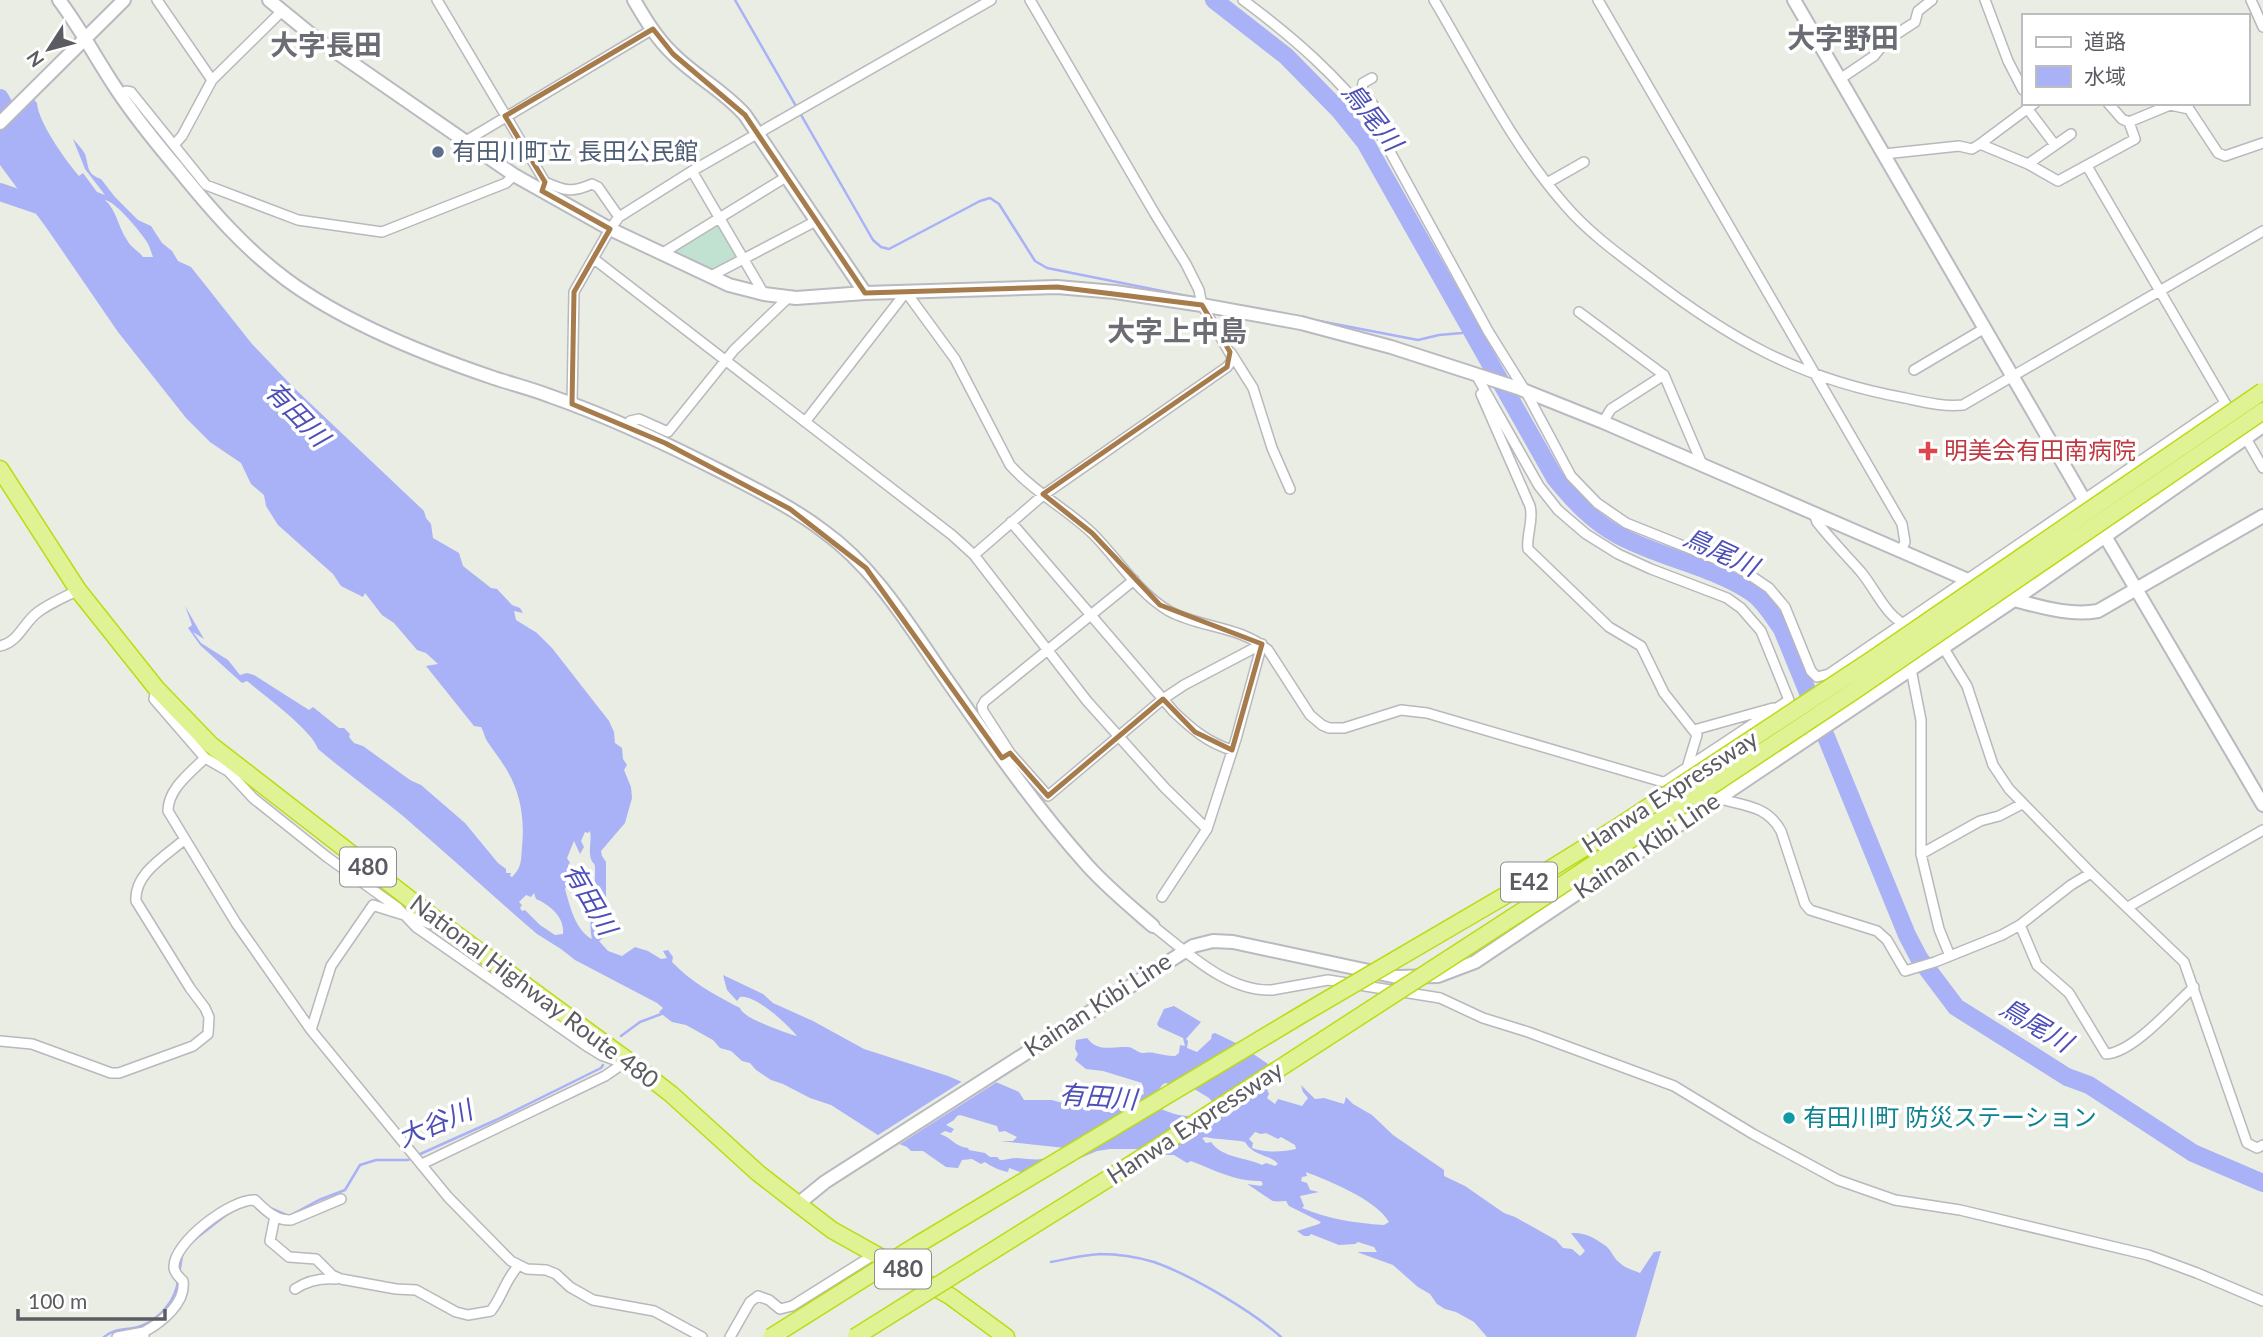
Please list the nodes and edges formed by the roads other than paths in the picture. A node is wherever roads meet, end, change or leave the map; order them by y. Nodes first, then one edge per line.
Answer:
1 (59, 0) edge
2 (124, 0) edge
3 (158, 0) edge
4 (269, 0) edge
5 (437, 0) edge
6 (634, 0) edge
7 (991, 0) edge
8 (1030, 0) edge
9 (1242, 0) edge
10 (1434, 0) edge
11 (1598, 0) edge
12 (1794, 0) edge
13 (1932, 0) edge
14 (1985, 0) edge
15 (2251, 0) edge
16 (282, 11) junction
17 (2263, 27) edge
18 (653, 29) junction
19 (83, 43) junction
20 (1372, 78) dead end
21 (1840, 79) junction
22 (212, 80) junction
23 (2022, 88) edge
24 (120, 94) junction
25 (2030, 105) edge
26 (2110, 105) edge
27 (505, 116) junction
28 (2129, 122) junction
29 (0, 123) edge
30 (757, 133) junction
31 (1380, 133) junction
32 (2071, 134) dead end
33 (464, 142) junction
34 (2263, 143) edge
35 (1980, 144) junction
36 (174, 145) junction
37 (2055, 145) junction
38 (1884, 153) junction
39 (1584, 162) dead end
40 (2028, 164) junction
41 (2087, 166) junction
42 (692, 171) junction
43 (514, 175) junction
44 (786, 177) junction
45 (1547, 183) junction
46 (543, 187) junction
47 (619, 217) junction
48 (721, 217) junction
49 (816, 221) junction
50 (610, 229) junction
51 (2263, 231) edge
52 (661, 254) junction
53 (744, 258) junction
54 (594, 259) junction
55 (709, 277) junction
56 (2161, 290) junction
57 (906, 292) junction
58 (865, 293) junction
59 (764, 294) junction
60 (789, 297) junction
61 (1202, 305) junction
62 (1578, 312) dead end
63 (1985, 328) junction
64 (1230, 352) junction
65 (726, 360) junction
66 (1914, 370) dead end
67 (1476, 373) junction
68 (1813, 374) junction
69 (1664, 375) junction
70 (2013, 377) junction
71 (1522, 390) junction
72 (2263, 391) edge
73 (2225, 403) junction
74 (572, 404) junction
75 (2263, 411) edge
76 (805, 422) junction
77 (1603, 422) junction
78 (2263, 426) edge
79 (626, 427) junction
80 (2245, 438) junction
81 (1702, 464) junction
82 (2263, 468) edge
83 (0, 469) edge
84 (1290, 489) dead end
85 (1042, 496) junction
86 (2084, 500) junction
87 (1815, 513) junction
88 (2263, 516) edge
89 (1011, 522) junction
90 (2105, 536) junction
91 (1901, 551) junction
92 (974, 555) junction
93 (1134, 580) junction
94 (1968, 580) junction
95 (2136, 589) junction
96 (78, 590) junction
97 (2014, 600) junction
98 (1091, 615) junction
99 (1903, 624) junction
100 (1262, 644) junction
101 (0, 646) edge
102 (1943, 647) junction
103 (1047, 650) junction
104 (1929, 657) junction
105 (1912, 669) junction
106 (156, 688) junction
107 (1163, 699) junction
108 (1779, 708) junction
109 (1694, 730) junction
110 (1119, 737) junction
111 (1232, 750) junction
112 (1006, 755) junction
113 (205, 758) junction
114 (1686, 768) junction
115 (232, 769) junction
116 (1665, 782) junction
117 (1719, 799) junction
118 (2022, 804) junction
119 (2263, 805) edge
120 (1208, 830) junction
121 (2263, 830) edge
122 (185, 839) junction
123 (1921, 854) junction
124 (2091, 873) junction
125 (1162, 897) dead end
126 (2128, 907) junction
127 (401, 913) junction
128 (438, 920) junction
129 (2020, 925) junction
130 (1153, 926) joint
131 (1180, 953) junction
132 (1950, 956) junction
133 (2194, 987) junction
134 (311, 1030) junction
135 (0, 1041) edge
136 (625, 1062) junction
137 (2263, 1145) edge
138 (422, 1164) junction
139 (341, 1199) dead end
140 (798, 1205) junction
141 (275, 1216) junction
142 (875, 1254) junction
143 (519, 1265) junction
144 (341, 1279) junction
145 (295, 1289) dead end
146 (2263, 1301) edge
147 (144, 1335) edge
148 (117, 1337) edge
149 (702, 1337) edge
150 (730, 1337) edge
151 (771, 1337) edge
152 (855, 1337) edge
153 (1006, 1337) edge

1 - 19 street
2 - 19 street
3 - 22 street
4 - 16 street
5 - 27 street
6 - 18 street
7 - 30 street
8 - 61 street
9 - 31 street
10 - 45 street
11 - 68 street
12 - 21 street
13 - 21 street
14 - 23 street
15 - 17 street
16 - 22 street
16 - 33 street
18 - 27 street
18 - 30 street
19 - 24 street
19 - 29 street
20 - 31 street
21 - 38 street
22 - 36 street
24 - 36 street
24 - 74 street
25 - 35 street
25 - 37 street
26 - 28 street
27 - 33 street
27 - 46 street
28 - 34 street
28 - 41 street
30 - 42 street
30 - 44 street
31 - 71 street
32 - 37 street
33 - 43 street
35 - 38 street
35 - 40 street
36 - 43 street
37 - 40 street
38 - 63 street
39 - 45 street
40 - 41 street
41 - 56 street
42 - 47 street
42 - 48 street
43 - 46 street
44 - 48 street
44 - 49 street
45 - 68 street
46 - 47 street
46 - 50 street
47 - 50 street
48 - 52 street
48 - 53 street
49 - 53 street
49 - 58 street
50 - 52 street
50 - 54 street
51 - 56 street
52 - 55 street
53 - 55 street
53 - 59 street
54 - 65 street
54 - 74 street
55 - 59 street
56 - 70 street
56 - 73 street
57 - 58 street
57 - 61 street
57 - 76 street
57 - 85 street
58 - 60 street
59 - 60 street
60 - 65 street
61 - 64 street
61 - 67 street
62 - 69 street
63 - 66 street
63 - 70 street
64 - 84 street
64 - 85 street
65 - 76 street
65 - 79 street
67 - 71 street
67 - 108 street
67 - 109 street
68 - 70 street
68 - 91 street
69 - 77 street
69 - 81 street
70 - 86 street
71 - 77 street
71 - 99 street
72 - 151 highway, Hanwa Expressway / E42, bridge
73 - 80 street
73 - 86 street
74 - 79 street
75 - 152 highway, Hanwa Expressway / E42, bridge
76 - 92 street
77 - 81 street
78 - 80 street, Kainan Kibi Line
79 - 112 street
80 - 82 street
80 - 90 street, Kainan Kibi Line
81 - 87 street
83 - 96 highway, National Highway Route 480 / 480
85 - 89 street
85 - 93 street
86 - 90 street
86 - 94 street
87 - 91 street
87 - 99 street
88 - 95 street
89 - 92 street
89 - 98 street
90 - 95 street
90 - 97 street, Kainan Kibi Line
91 - 94 street
92 - 103 street
93 - 98 street
93 - 100 street
94 - 97 street
94 - 99 street
95 - 97 street
95 - 119 street
96 - 101 street
96 - 106 highway, National Highway Route 480 / 480
97 - 102 street, Kainan Kibi Line
98 - 103 street
98 - 107 street
99 - 104 street
100 - 107 street
100 - 111 street
100 - 116 street
102 - 104 street, Kainan Kibi Line
102 - 118 street
103 - 110 street
103 - 112 street
104 - 105 street, Kainan Kibi Line
105 - 117 street, Kainan Kibi Line
105 - 123 street
106 - 113 street
106 - 115 highway, National Highway Route 480 / 480
107 - 110 street
107 - 111 street
108 - 109 street
108 - 114 street
109 - 114 street
110 - 112 street
110 - 120 street
111 - 120 street
112 - 130 street
113 - 115 street
113 - 122 street
114 - 116 street
115 - 127 street
115 - 128 highway, National Highway Route 480 / 480
116 - 117 street
117 - 131 street, Kainan Kibi Line
117 - 132 street
118 - 123 street
118 - 124 street
120 - 125 street
121 - 126 street
122 - 134 street
122 - 135 street
123 - 132 street
124 - 126 street
124 - 129 street
126 - 133 street
127 - 128 street
127 - 134 street
127 - 136 street
128 - 136 highway, National Highway Route 480 / 480
129 - 132 street
129 - 133 street
130 - 131 street
131 - 140 street, Kainan Kibi Line
131 - 146 street
133 - 137 street
134 - 138 street
136 - 138 street
136 - 140 highway, National Highway Route 480 / 480
138 - 143 street
139 - 141 street
140 - 142 highway, National Highway Route 480 / 480
141 - 144 street
141 - 147 street
142 - 150 street
142 - 153 highway, National Highway Route 480 / 480
143 - 144 street
143 - 149 street
144 - 145 street
147 - 148 street

